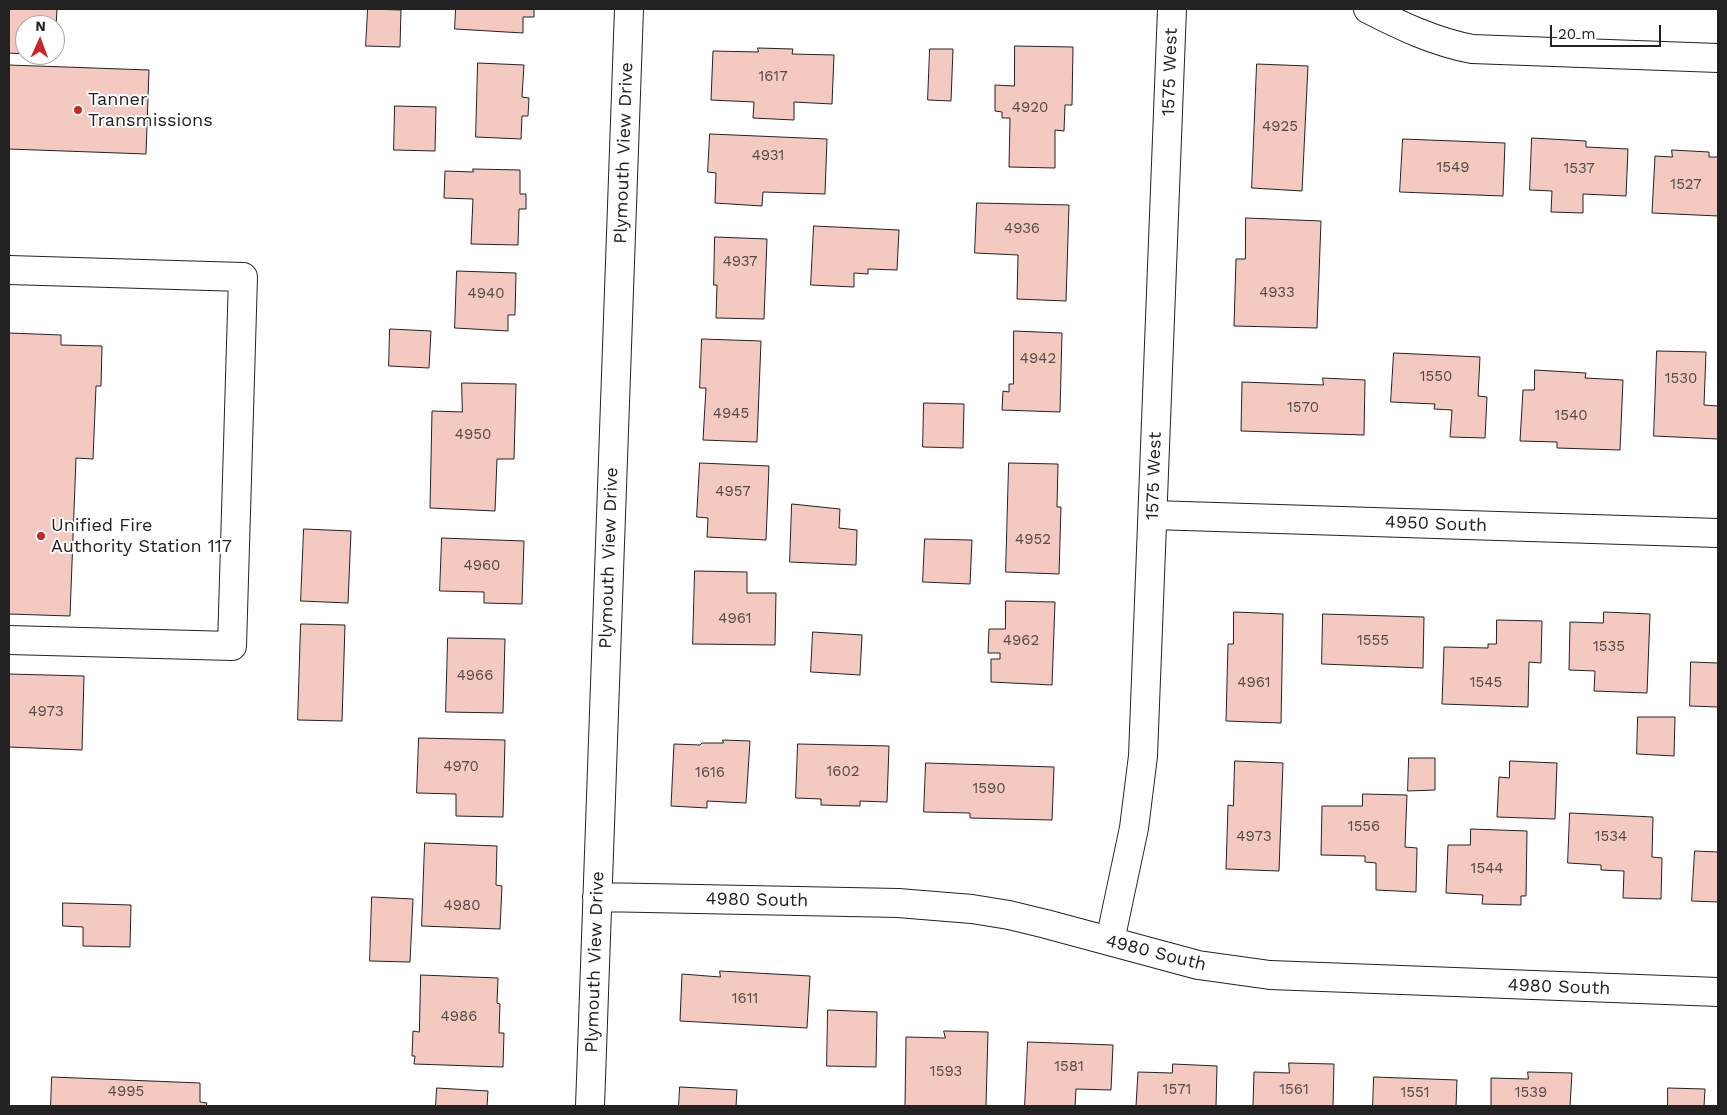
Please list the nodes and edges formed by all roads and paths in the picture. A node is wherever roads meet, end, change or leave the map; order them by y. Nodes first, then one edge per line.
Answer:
1 (629, 9) edge
2 (1172, 9) edge
3 (1368, 9) edge
4 (1718, 58) edge
5 (9, 270) edge
6 (1153, 514) junction
7 (1718, 533) edge
8 (9, 640) edge
9 (598, 897) junction
10 (1110, 941) junction
11 (1718, 992) edge
12 (590, 1106) edge

1 - 9 street, Plymouth View Drive
2 - 6 street, 1575 West
3 - 4 street
5 - 8 street
6 - 7 street, 4950 South
6 - 10 street, 1575 West
9 - 10 street, 4980 South
9 - 12 street, Plymouth View Drive
10 - 11 street, 4980 South

